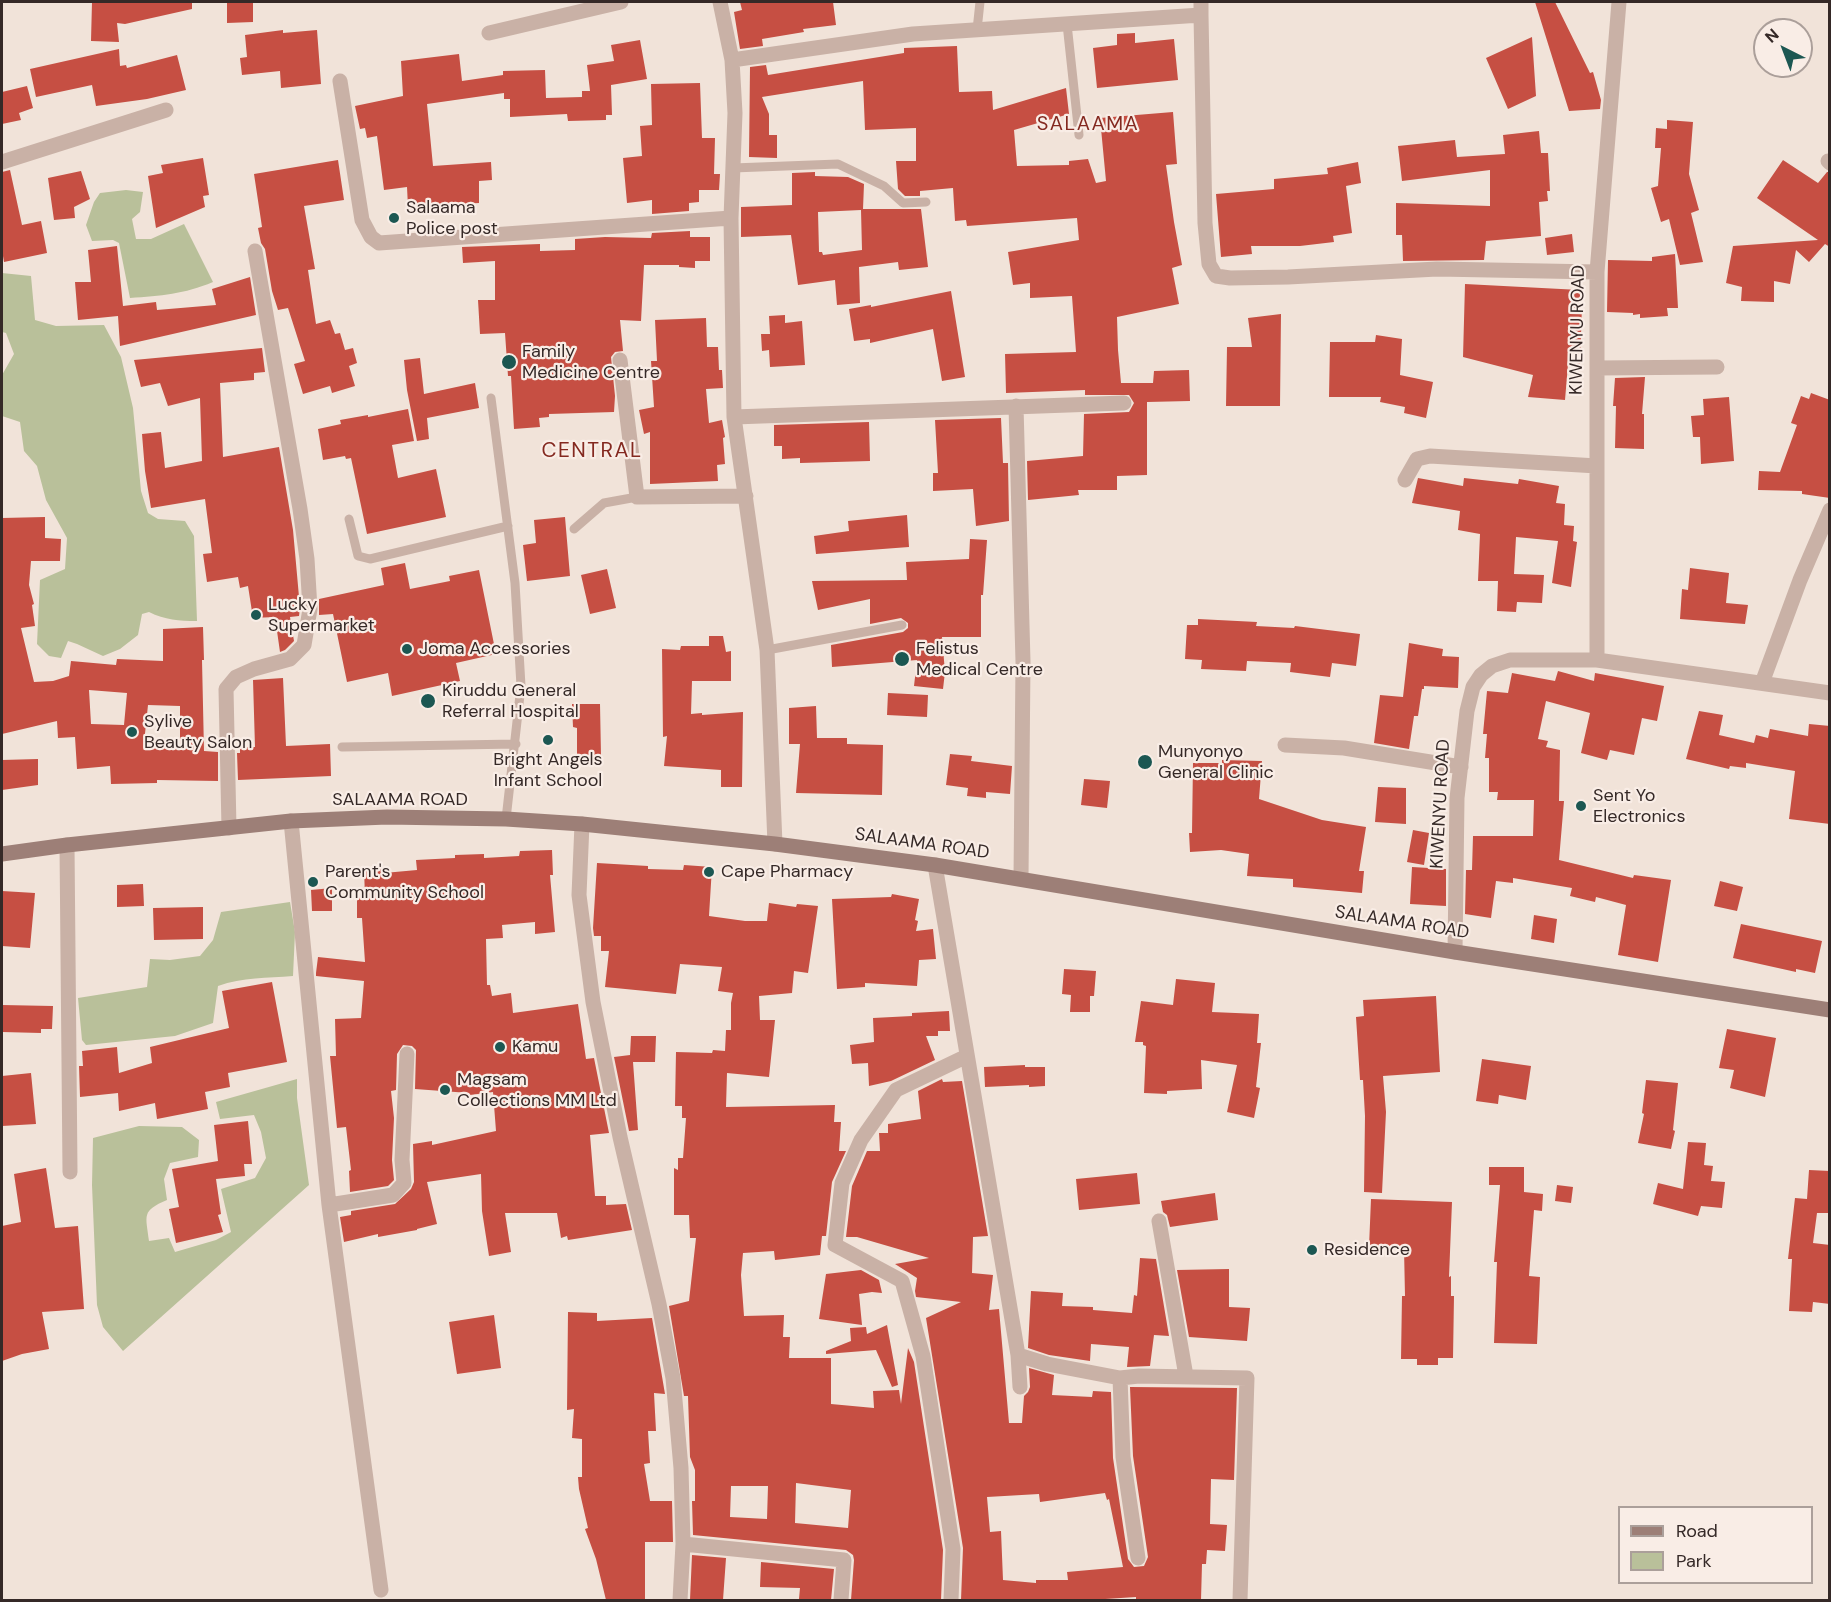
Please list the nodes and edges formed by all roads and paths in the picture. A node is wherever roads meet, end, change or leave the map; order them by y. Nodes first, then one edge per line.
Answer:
1 (621, 2) edge
2 (720, 2) edge
3 (980, 2) edge
4 (1619, 2) edge
5 (1201, 8) edge
6 (1067, 24) junction
7 (977, 30) junction
8 (489, 33) dead end
9 (732, 60) junction
10 (340, 81) dead end
11 (166, 110) dead end
12 (1079, 135) dead end
13 (2, 162) edge
14 (733, 168) junction
15 (926, 202) dead end
16 (731, 218) junction
17 (255, 251) dead end
18 (1597, 272) junction
19 (620, 360) dead end
20 (1717, 367) dead end
21 (1597, 368) junction
22 (491, 398) dead end
23 (1124, 403) dead end
24 (1016, 406) junction
25 (734, 417) junction
26 (1597, 466) junction
27 (1405, 480) dead end
28 (746, 496) junction
29 (637, 497) junction
30 (1830, 510) edge
31 (349, 519) dead end
32 (508, 525) junction
33 (574, 530) dead end
34 (902, 625) dead end
35 (767, 650) junction
36 (1597, 660) junction
37 (1762, 683) junction
38 (1830, 693) edge
39 (516, 744) junction
40 (1285, 745) dead end
41 (342, 747) dead end
42 (1461, 767) junction
43 (506, 819) junction
44 (291, 821) junction
45 (582, 824) junction
46 (229, 828) junction
47 (775, 844) junction
48 (67, 845) junction
49 (2, 854) edge
50 (935, 865) junction
51 (1021, 878) junction
52 (1455, 952) junction
53 (1830, 1010) edge
54 (407, 1054) dead end
55 (967, 1056) junction
56 (70, 1172) dead end
57 (329, 1205) junction
58 (1159, 1221) dead end
59 (1018, 1356) junction
60 (1186, 1376) junction
61 (1120, 1378) junction
62 (1020, 1387) dead end
63 (683, 1545) junction
64 (1138, 1558) dead end
65 (381, 1590) dead end
66 (680, 1600) edge
67 (841, 1600) edge
68 (951, 1600) edge
69 (1240, 1600) edge

1 - 8 street
2 - 9 street
3 - 7 lane
4 - 18 street, KIWENYU ROAD
5 - 6 street
5 - 18 street
6 - 7 street
6 - 12 lane
7 - 9 street
9 - 14 street
10 - 16 street
11 - 13 street
14 - 15 lane
14 - 16 street
16 - 25 street
17 - 46 street
18 - 21 street, KIWENYU ROAD
19 - 29 street
20 - 21 street
21 - 26 street, KIWENYU ROAD
22 - 32 lane
23 - 24 street
24 - 25 street
24 - 51 street
25 - 28 street
26 - 27 street
26 - 36 street, KIWENYU ROAD
28 - 29 street
28 - 35 street
29 - 33 lane
30 - 37 street
31 - 32 lane
32 - 39 lane
34 - 35 lane
35 - 47 street
36 - 37 street, KIWENYU ROAD
36 - 42 street, KIWENYU ROAD
37 - 38 street, KIWENYU ROAD
39 - 41 lane
39 - 43 lane
40 - 42 street
42 - 52 street, KIWENYU ROAD
43 - 44 main road, SALAAMA ROAD
43 - 45 main road, SALAAMA ROAD
44 - 46 main road, SALAAMA ROAD
44 - 57 street
45 - 47 main road, SALAAMA ROAD
45 - 63 street
46 - 48 main road, SALAAMA ROAD
47 - 50 main road, SALAAMA ROAD
48 - 49 main road, SALAAMA ROAD
48 - 56 street
50 - 51 main road, SALAAMA ROAD
50 - 55 street
51 - 52 main road, SALAAMA ROAD
52 - 53 main road, SALAAMA ROAD
54 - 57 street
55 - 59 street
55 - 68 street
57 - 65 street
58 - 60 street
59 - 61 street
59 - 62 street
60 - 61 street
60 - 69 street
61 - 64 street
63 - 66 street
63 - 67 street

